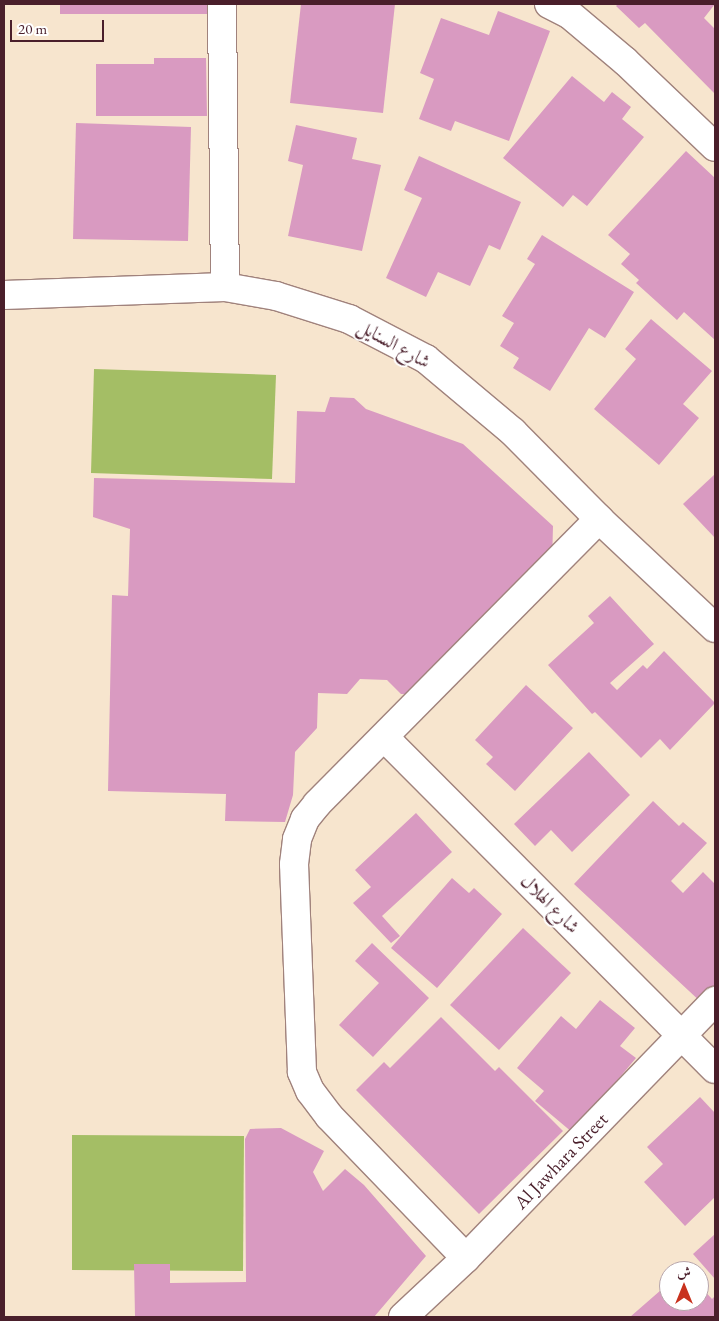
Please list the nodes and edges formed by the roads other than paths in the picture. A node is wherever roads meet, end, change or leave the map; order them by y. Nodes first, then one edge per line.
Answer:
1 (222, 4) edge
2 (549, 4) edge
3 (715, 147) edge
4 (225, 287) junction
5 (4, 295) edge
6 (599, 519) junction
7 (715, 628) edge
8 (385, 738) junction
9 (715, 1001) edge
10 (682, 1036) junction
11 (715, 1070) edge
12 (466, 1258) junction
13 (403, 1317) edge

1 - 4 street
2 - 3 street
4 - 5 street, شارع السنايل
4 - 6 street, شارع السنايل
6 - 7 street, شارع السنايل
6 - 8 street
8 - 10 street, شارع الهلال
8 - 12 street
9 - 10 street, Al Jawhara Street
10 - 11 street, شارع الهلال
10 - 12 street, Al Jawhara Street
12 - 13 street, Al Jawhara Street

